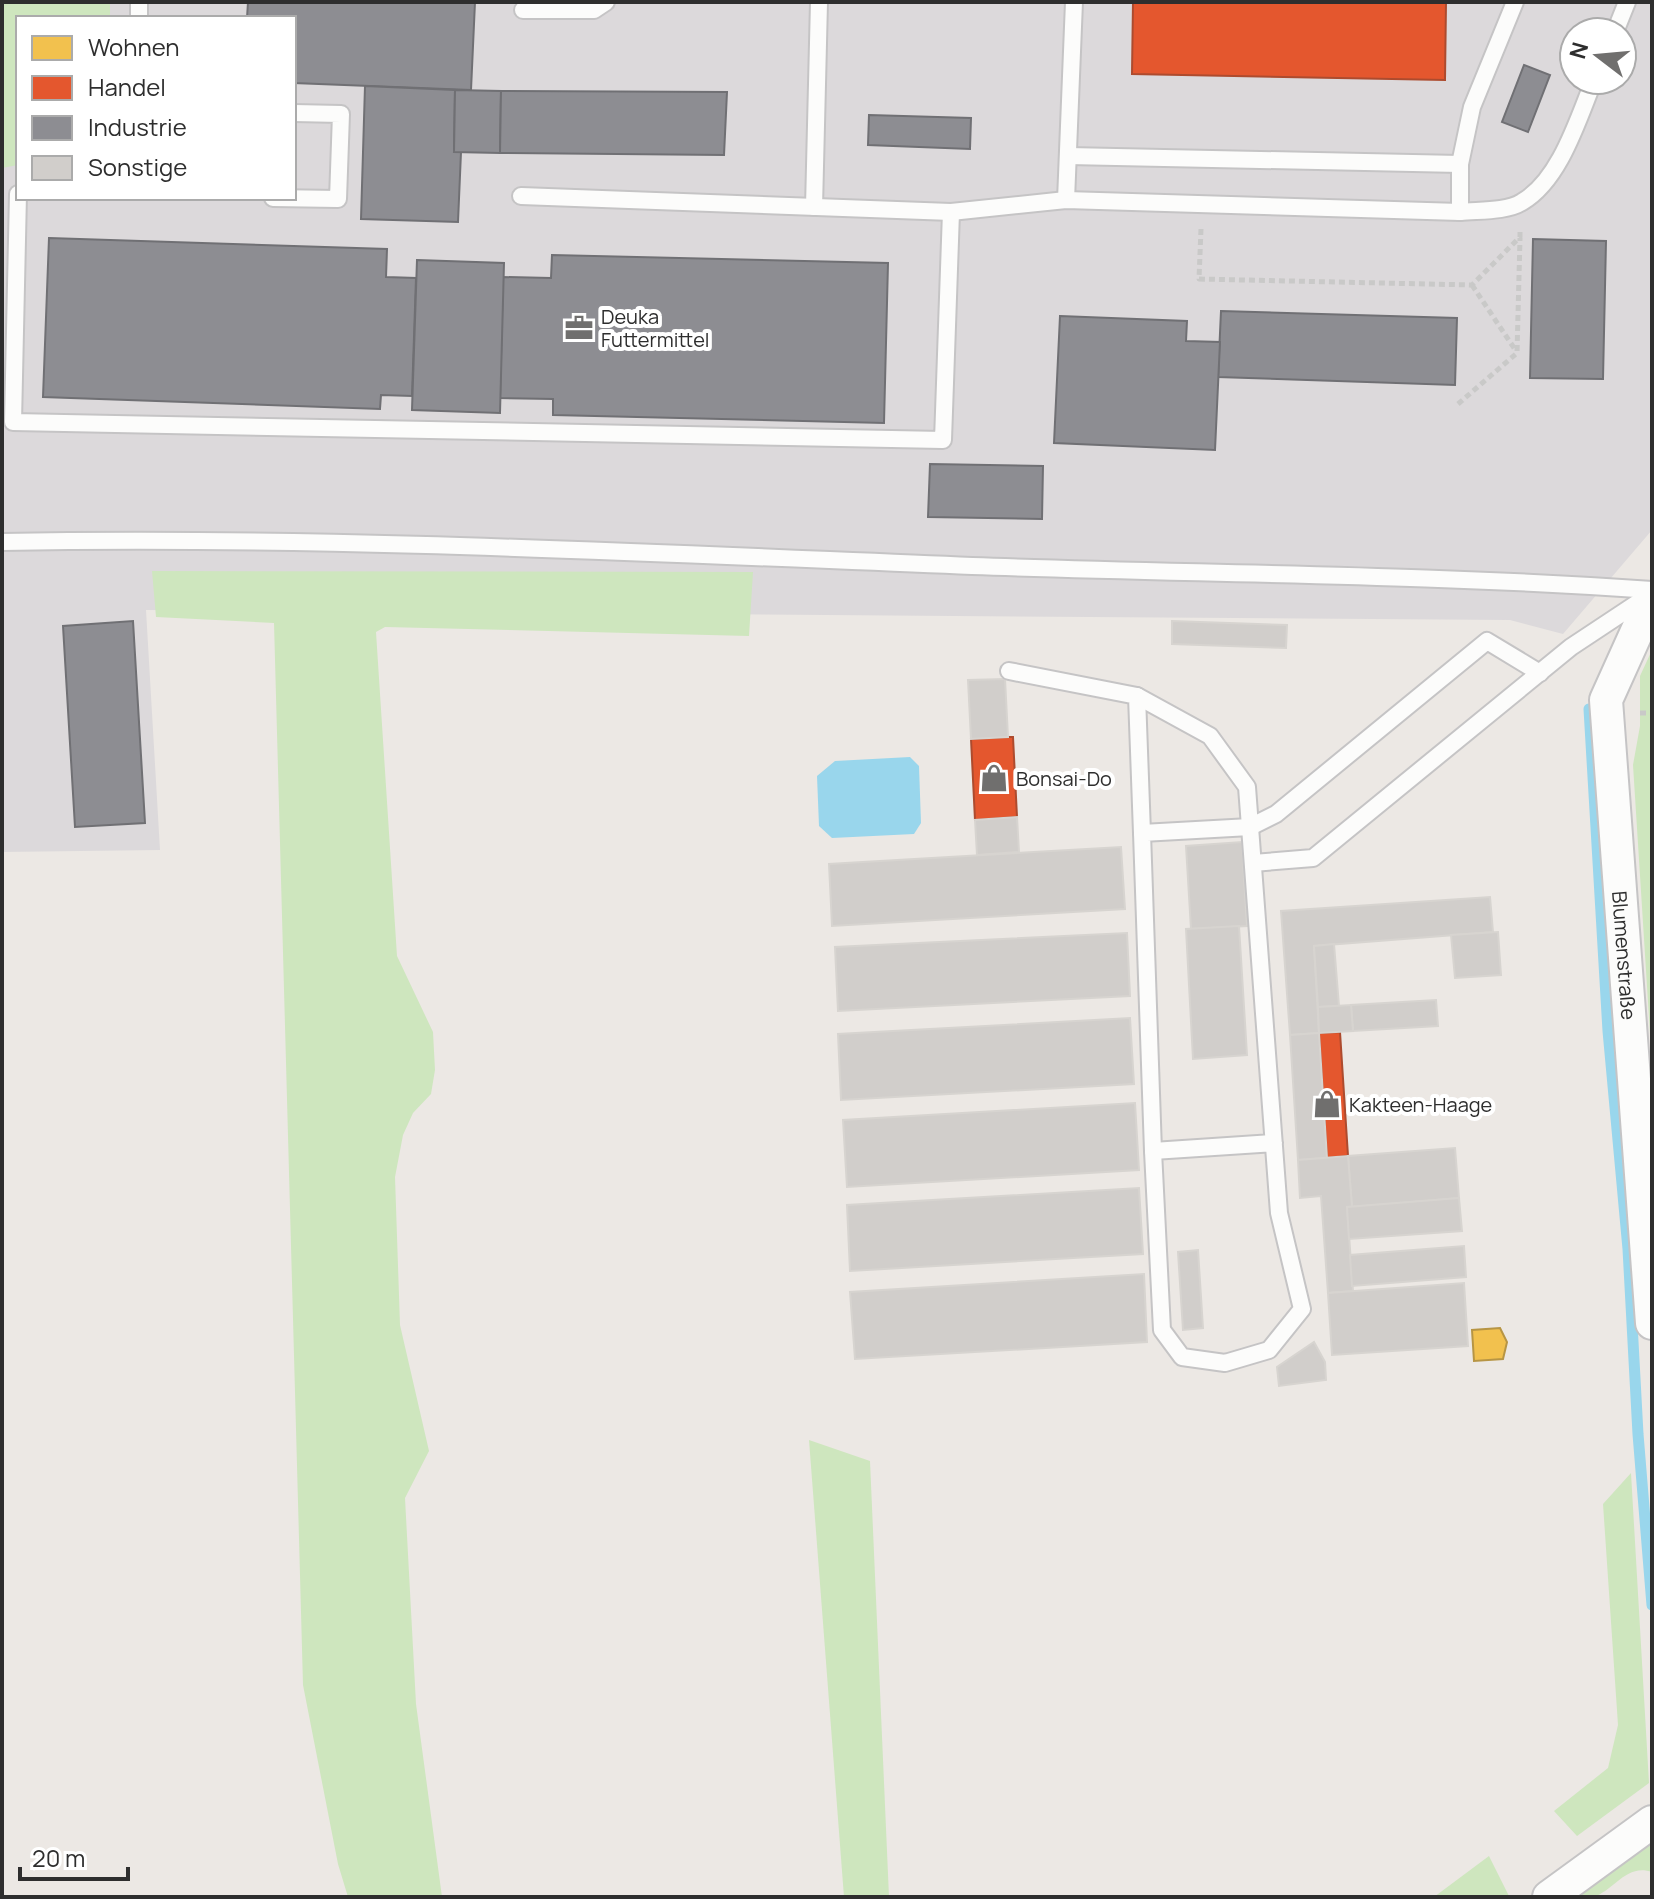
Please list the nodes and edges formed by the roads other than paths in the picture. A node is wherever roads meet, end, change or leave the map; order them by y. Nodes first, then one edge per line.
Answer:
1 (606, 2) edge
2 (819, 2) edge
3 (1074, 2) edge
4 (1515, 2) edge
5 (523, 10) dead end
6 (1587, 96) edge
7 (296, 113) edge
8 (1068, 156) junction
9 (1460, 164) junction
10 (521, 196) dead end
11 (296, 198) edge
12 (18, 200) edge
13 (1066, 200) junction
14 (814, 207) junction
15 (951, 212) junction
16 (1460, 212) junction
17 (2, 542) edge
18 (1652, 594) edge
19 (1009, 671) dead end
20 (1540, 673) junction
21 (1137, 696) junction
22 (1250, 827) junction
23 (1142, 833) junction
24 (1253, 863) junction
25 (1274, 1143) junction
26 (1153, 1151) junction
27 (1652, 1323) edge
28 (1652, 1822) edge
29 (1549, 1897) edge

1 - 5 lane
2 - 14 lane
3 - 8 lane
4 - 9 lane
6 - 16 lane
7 - 11 lane
8 - 9 lane
8 - 13 lane
9 - 16 lane
10 - 14 lane
12 - 15 lane
13 - 15 lane
13 - 16 lane
14 - 15 lane
17 - 18 lane
18 - 20 lane
18 - 27 street, Blumenstraße
19 - 21 lane
20 - 22 lane
20 - 24 lane
21 - 22 lane
21 - 23 lane
22 - 23 lane
22 - 24 lane
23 - 26 lane
24 - 25 lane
25 - 26 lane
25 - 26 lane
28 - 29 street

